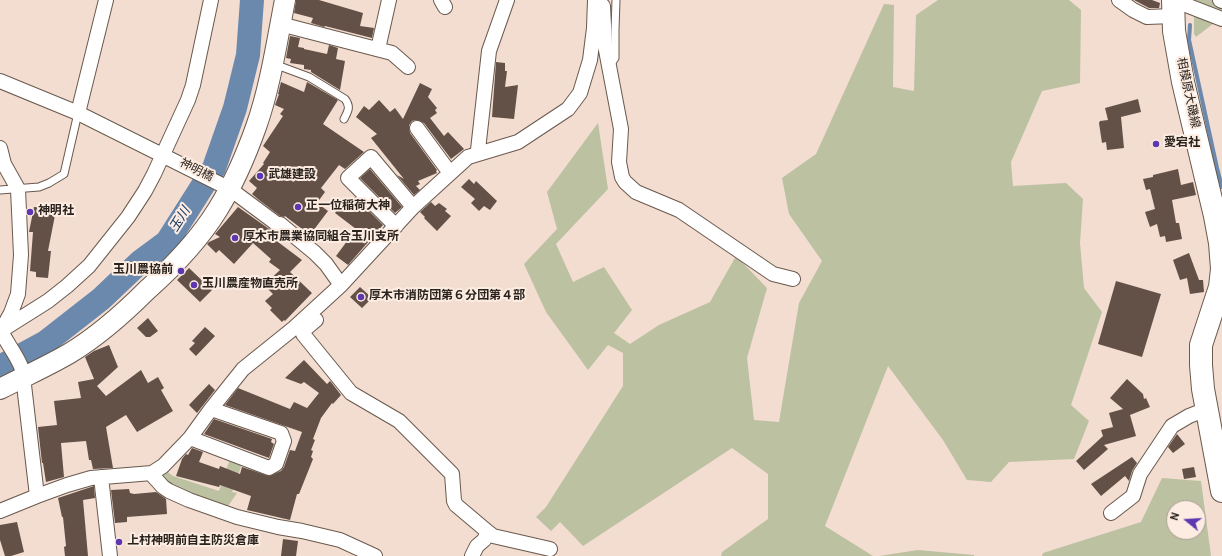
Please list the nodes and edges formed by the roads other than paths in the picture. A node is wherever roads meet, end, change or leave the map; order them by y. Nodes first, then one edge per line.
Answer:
1 (106, 0) edge
2 (211, 0) edge
3 (284, 0) edge
4 (389, 0) edge
5 (507, 0) edge
6 (595, 0) edge
7 (604, 0) edge
8 (616, 0) edge
9 (1119, 0) edge
10 (1173, 6) edge
11 (1222, 19) edge
12 (280, 24) junction
13 (378, 49) junction
14 (272, 64) junction
15 (609, 64) junction
16 (408, 66) dead end
17 (0, 81) edge
18 (78, 113) junction
19 (344, 118) dead end
20 (416, 128) dead end
21 (0, 148) edge
22 (479, 153) junction
23 (165, 156) junction
24 (450, 173) junction
25 (227, 187) junction
26 (18, 189) junction
27 (0, 190) edge
28 (414, 207) junction
29 (396, 226) junction
30 (793, 279) dead end
31 (341, 285) junction
32 (326, 299) junction
33 (1, 332) edge
34 (24, 372) junction
35 (0, 389) edge
36 (211, 409) junction
37 (1207, 409) junction
38 (190, 438) junction
39 (152, 472) junction
40 (101, 477) junction
41 (1222, 491) edge
42 (37, 496) junction
43 (0, 511) edge
44 (1111, 512) dead end
45 (488, 532) junction
46 (550, 549) dead end
47 (110, 556) edge
48 (375, 556) edge
49 (472, 556) edge

1 - 18 street
2 - 23 street
3 - 12 street
4 - 13 street
5 - 22 street
6 - 22 street
7 - 15 street
8 - 15 lane
9 - 10 street
10 - 11 street
10 - 37 main road, 相模原大磯線
12 - 13 street
12 - 14 street
13 - 16 street
14 - 19 lane
14 - 25 street
15 - 30 street
17 - 18 street, 神明橋
18 - 23 street, 神明橋
18 - 26 lane
20 - 24 street
21 - 26 street
22 - 24 street
23 - 25 street, 神明橋
23 - 33 street
24 - 28 street
25 - 31 street, 神明橋
25 - 34 street
26 - 27 lane
26 - 33 street
28 - 29 street
28 - 29 street
29 - 31 street
31 - 32 street
32 - 36 street
32 - 45 street
33 - 34 street
34 - 35 street
34 - 42 street
36 - 38 street
36 - 38 street
37 - 41 main road, 相模原大磯線
37 - 44 street
38 - 39 street
39 - 40 street
39 - 48 street
40 - 42 street
40 - 47 street
42 - 43 street
45 - 46 street
45 - 49 street

